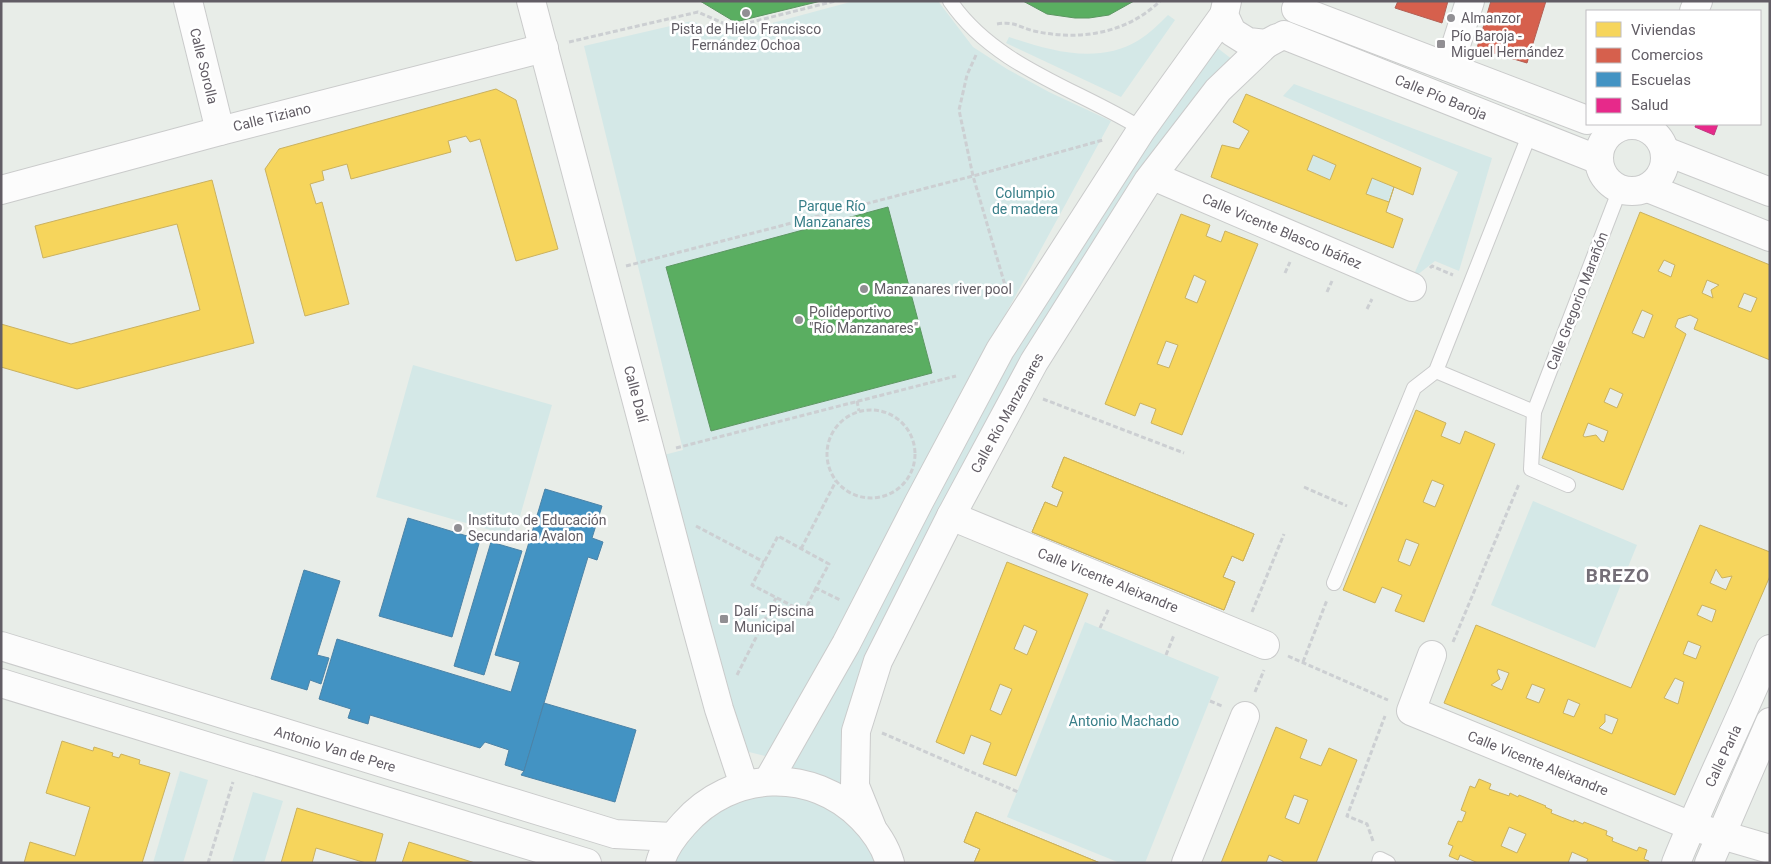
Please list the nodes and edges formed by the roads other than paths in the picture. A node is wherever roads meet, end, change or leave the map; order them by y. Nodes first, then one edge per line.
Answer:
1 (188, 1) edge
2 (532, 1) edge
3 (950, 1) edge
4 (1470, 1) edge
5 (1295, 5) edge
6 (1226, 8) edge
7 (1275, 39) junction
8 (544, 48) junction
9 (1449, 67) junction
10 (1586, 120) edge
11 (1648, 126) edge
12 (1606, 127) edge
13 (1142, 129) junction
14 (220, 131) junction
15 (1530, 133) junction
16 (1665, 151) junction
17 (1599, 160) junction
18 (1153, 176) junction
19 (1648, 188) junction
20 (1, 190) edge
21 (1620, 190) junction
22 (1770, 192) edge
23 (1770, 237) edge
24 (1412, 287) road end
25 (1436, 371) junction
26 (1534, 412) junction
27 (1568, 485) dead end
28 (951, 516) junction
29 (1334, 583) road end
30 (1260, 643) road end
31 (1, 646) edge
32 (1770, 649) edge
33 (1441, 651) road end
34 (1, 683) edge
35 (1246, 716) road end
36 (1770, 722) edge
37 (756, 783) junction
38 (1691, 826) junction
39 (872, 828) junction
40 (1722, 834) junction
41 (672, 837) junction
42 (1770, 849) edge
43 (587, 863) edge
44 (660, 863) edge
45 (890, 863) edge
46 (1186, 863) edge
47 (1676, 863) edge
48 (1709, 863) edge

1 - 14 street, Calle Sorolla
2 - 8 street, Calle Dalí
3 - 13 lane
4 - 9 street
5 - 7 street
5 - 9 street
6 - 7 street, Calle Pío Baroja
6 - 13 street
7 - 15 street, Calle Pío Baroja
7 - 18 street, Calle Río Manzanares
8 - 14 street, Calle Tiziano
8 - 37 street, Calle Dalí
9 - 10 street
11 - 12 street
11 - 16 street
12 - 17 street
13 - 37 street
14 - 20 street, Calle Tiziano
15 - 17 street, Calle Pío Baroja
15 - 25 lane
16 - 19 street
16 - 22 street
17 - 21 street
18 - 24 street, Calle Vicente Blasco Ibáñez
18 - 28 street, Calle Río Manzanares
19 - 21 street
19 - 23 street
21 - 26 lane, Calle Gregorio Marañón
25 - 26 lane
25 - 29 lane
26 - 27 lane, Calle Gregorio Marañón
28 - 30 street, Calle Vicente Aleixandre
28 - 39 street, Calle Río Manzanares
31 - 41 street, Antonio Van de Pere
32 - 38 street, Calle Parla
33 - 38 street, Calle Vicente Aleixandre
34 - 43 street
35 - 46 street
36 - 40 street, Calle Parla
37 - 39 street
37 - 41 street
38 - 40 street, Calle Vicente Aleixandre
38 - 47 street, Calle Parla
39 - 45 street
40 - 42 street, Calle Vicente Aleixandre
40 - 48 street, Calle Parla
41 - 44 street

